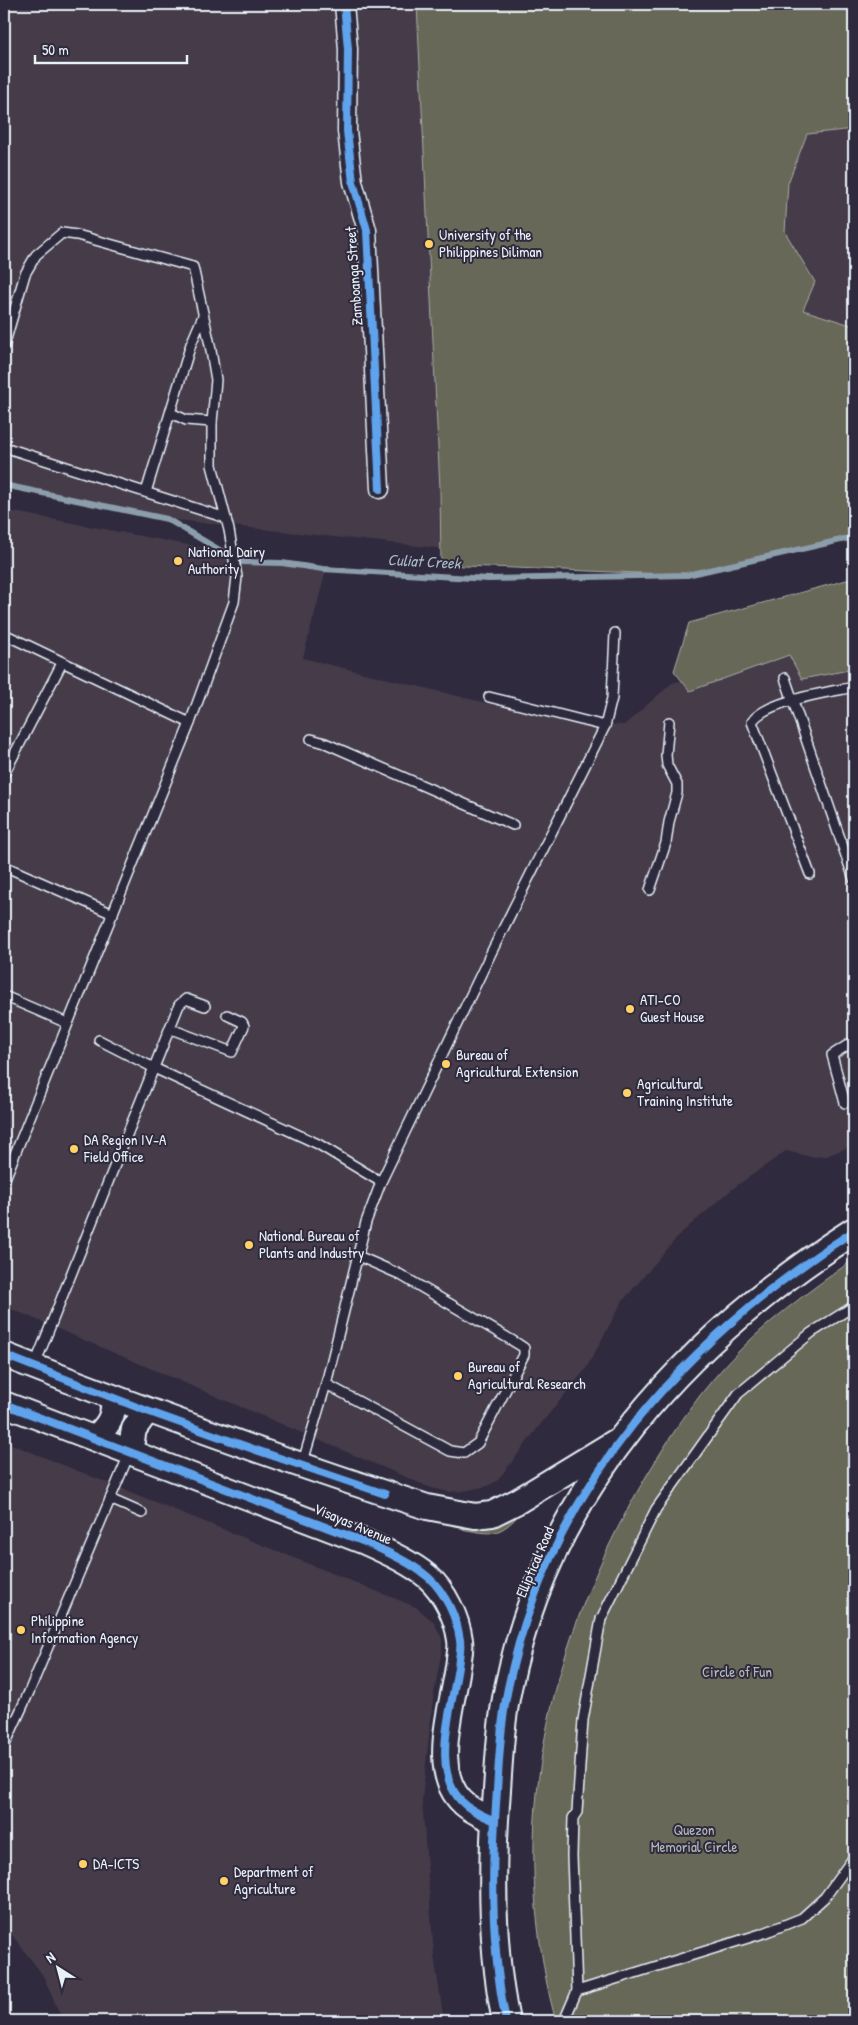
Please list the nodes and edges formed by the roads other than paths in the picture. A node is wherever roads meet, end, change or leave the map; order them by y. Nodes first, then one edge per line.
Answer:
1 (344, 4) edge
2 (203, 316) junction
3 (4, 346) edge
4 (171, 413) junction
5 (212, 422) junction
6 (4, 447) edge
7 (380, 489) dead end
8 (146, 492) junction
9 (226, 518) junction
10 (615, 633) dead end
11 (4, 634) edge
12 (62, 663) junction
13 (785, 678) dead end
14 (854, 686) edge
15 (489, 697) dead end
16 (792, 700) junction
17 (669, 722) dead end
18 (190, 723) junction
19 (605, 726) junction
20 (311, 739) dead end
21 (4, 774) edge
22 (513, 825) dead end
23 (850, 856) edge
24 (4, 866) edge
25 (810, 874) dead end
26 (854, 880) edge
27 (650, 890) dead end
28 (113, 914) junction
29 (4, 996) edge
30 (205, 1006) dead end
31 (227, 1015) dead end
32 (67, 1023) junction
33 (171, 1029) junction
34 (99, 1040) dead end
35 (854, 1041) edge
36 (154, 1068) junction
37 (845, 1104) dead end
38 (4, 1181) edge
39 (381, 1182) junction
40 (854, 1231) edge
41 (358, 1256) junction
42 (854, 1306) edge
43 (4, 1355) edge
44 (34, 1367) junction
45 (326, 1384) junction
46 (113, 1398) junction
47 (4, 1404) edge
48 (147, 1411) junction
49 (94, 1438) junction
50 (620, 1439) junction
51 (130, 1452) junction
52 (302, 1465) junction
53 (110, 1500) junction
54 (142, 1513) dead end
55 (4, 1745) edge
56 (495, 1821) junction
57 (854, 1857) edge
58 (577, 1991) junction
59 (506, 2021) edge
60 (564, 2021) edge

1 - 7 street, Zamboanga Street
2 - 3 lane
2 - 4 lane
2 - 5 lane
4 - 5 lane
4 - 8 lane
5 - 9 lane
6 - 8 lane
8 - 9 lane
9 - 18 lane
10 - 19 lane
11 - 12 lane
12 - 18 lane
12 - 21 lane
13 - 16 lane
14 - 16 lane
15 - 19 lane
16 - 23 lane
16 - 25 lane
17 - 27 lane
18 - 28 lane
19 - 39 lane
20 - 22 lane
23 - 26 lane
24 - 28 lane
28 - 32 lane
29 - 32 lane
30 - 33 lane
31 - 33 lane
32 - 38 lane
33 - 36 lane
34 - 36 lane
35 - 37 lane
36 - 39 lane
36 - 44 lane
39 - 41 lane
40 - 50 main road, Elliptical Road
41 - 45 lane
41 - 45 lane
42 - 58 lane
43 - 44 main road
44 - 46 main road
45 - 52 lane
46 - 48 main road
46 - 49 main road
47 - 49 main road, Visayas Avenue
48 - 51 main road
48 - 52 main road
49 - 51 main road, Visayas Avenue
50 - 52 main road
50 - 56 main road, Elliptical Road
51 - 53 lane
51 - 56 main road, Visayas Avenue
53 - 54 lane
53 - 55 lane
56 - 59 main road, Elliptical Road
57 - 58 lane
58 - 60 lane

